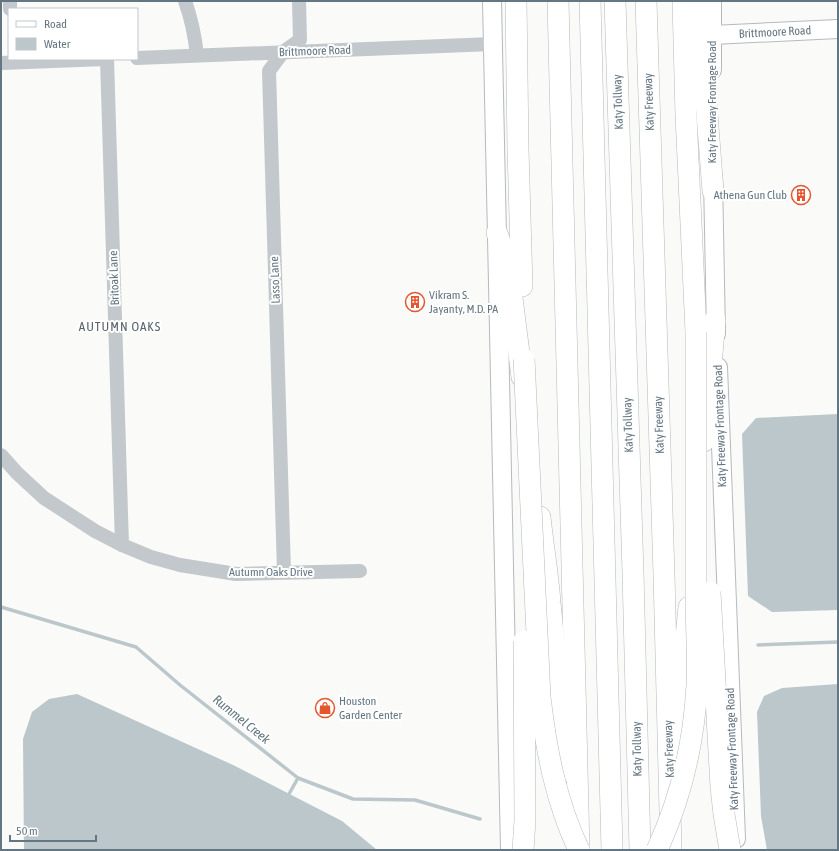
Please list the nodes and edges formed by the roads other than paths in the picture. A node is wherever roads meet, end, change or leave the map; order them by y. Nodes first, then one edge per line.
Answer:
1 (185, 1) edge
2 (299, 1) edge
3 (492, 1) edge
4 (516, 1) edge
5 (558, 1) edge
6 (590, 1) edge
7 (615, 1) edge
8 (646, 1) edge
9 (683, 1) edge
10 (697, 1) edge
11 (712, 1) edge
12 (838, 29) edge
13 (712, 35) junction
14 (493, 44) junction
15 (283, 52) junction
16 (197, 56) junction
17 (138, 58) edge
18 (74, 60) edge
19 (107, 60) edge
20 (8, 62) edge
21 (713, 191) junction
22 (497, 232) junction
23 (715, 320) junction
24 (696, 332) junction
25 (524, 358) junction
26 (1, 455) edge
27 (122, 545) junction
28 (360, 571) dead end
29 (284, 572) junction
30 (510, 850) edge
31 (523, 850) edge
32 (574, 850) edge
33 (579, 850) edge
34 (612, 850) edge
35 (640, 850) edge
36 (657, 850) edge
37 (672, 850) edge
38 (730, 850) edge
39 (736, 850) edge

1 - 16 street
2 - 15 street, Lasso Lane
3 - 14 main road
4 - 25 highway
5 - 33 highway
6 - 34 highway
7 - 35 highway, Katy Tollway
8 - 37 highway, Katy Freeway
9 - 24 highway
10 - 21 highway
11 - 13 main road, Katy Freeway Frontage Road
12 - 13 main road, Brittmoore Road
13 - 21 main road, Katy Freeway Frontage Road
14 - 15 street, Brittmoore Road
14 - 22 main road
15 - 16 street, Brittmoore Road
15 - 29 street, Lasso Lane
16 - 17 street, Brittmoore Road
18 - 20 street
19 - 27 street, Britoak Lane
21 - 23 main road, Katy Freeway Frontage Road
22 - 30 main road
22 - 32 highway
23 - 37 highway
23 - 39 main road, Katy Freeway Frontage Road
24 - 36 highway, bridge
24 - 38 highway, bridge
25 - 31 highway, bridge
25 - 33 highway, bridge
26 - 27 street, Autumn Oaks Drive
27 - 29 street, Autumn Oaks Drive
28 - 29 street, Autumn Oaks Drive

